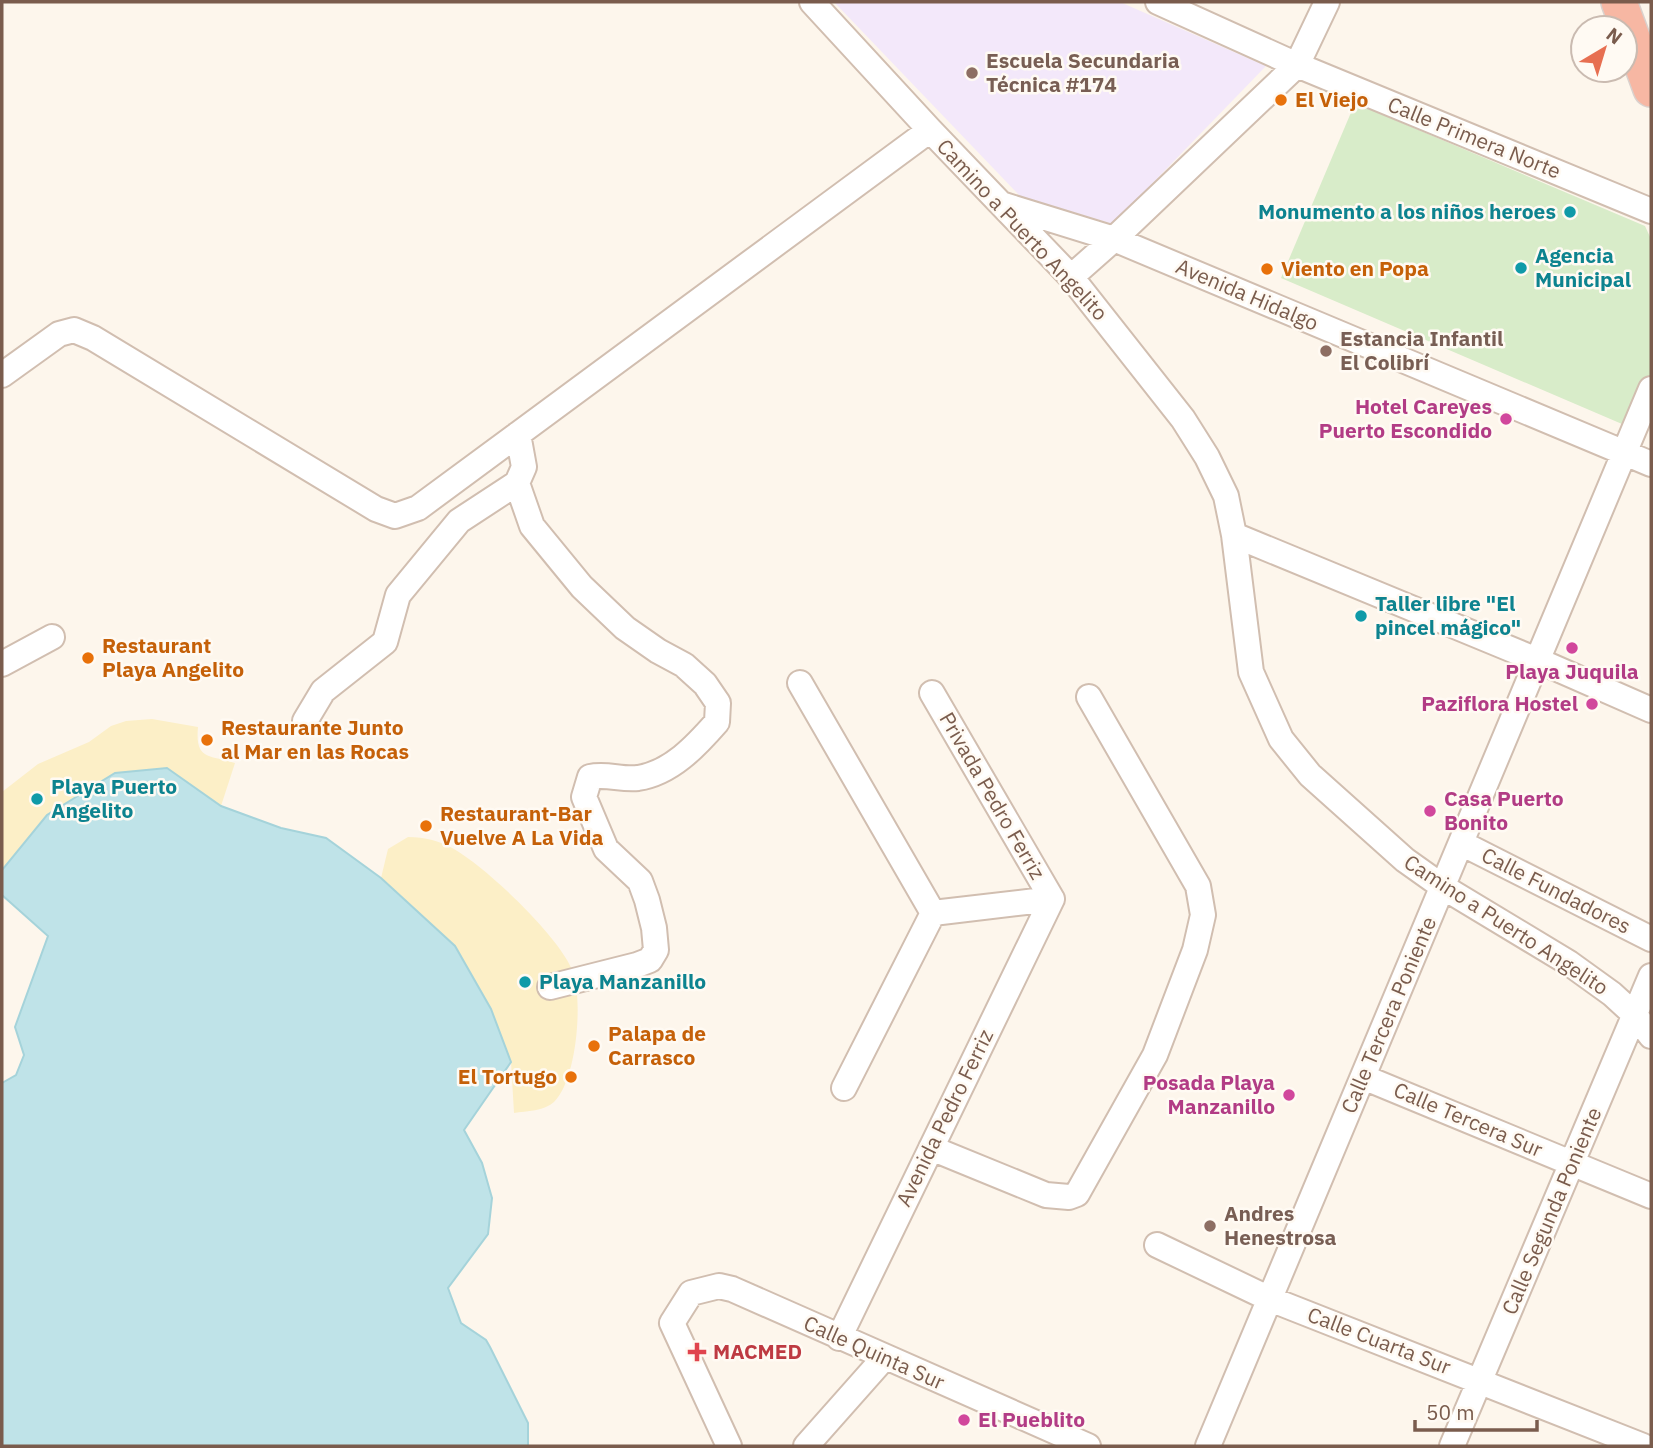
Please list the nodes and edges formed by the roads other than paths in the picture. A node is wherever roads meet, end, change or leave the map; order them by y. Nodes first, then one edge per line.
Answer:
1 (812, 2) edge
2 (1157, 2) edge
3 (1326, 2) edge
4 (1619, 2) edge
5 (1643, 2) edge
6 (1651, 24) edge
7 (1297, 65) junction
8 (1651, 89) edge
9 (930, 130) junction
10 (1000, 203) junction
11 (1651, 211) edge
12 (1114, 239) junction
13 (1071, 276) junction
14 (2, 375) edge
15 (1651, 389) edge
16 (518, 434) junction
17 (1625, 453) junction
18 (1651, 464) edge
19 (517, 483) junction
20 (1234, 535) junction
21 (52, 637) dead end
22 (1537, 660) junction
23 (2, 664) edge
24 (800, 683) dead end
25 (932, 693) dead end
26 (1089, 696) dead end
27 (1651, 710) edge
28 (305, 721) dead end
29 (1461, 843) junction
30 (1443, 887) junction
31 (1052, 899) junction
32 (933, 913) junction
33 (1651, 939) edge
34 (1651, 976) edge
35 (550, 987) dead end
36 (1635, 1015) junction
37 (1651, 1035) edge
38 (1363, 1077) junction
39 (844, 1087) dead end
40 (931, 1148) junction
41 (1572, 1163) junction
42 (1651, 1196) edge
43 (1157, 1245) dead end
44 (1270, 1298) junction
45 (839, 1338) junction
46 (884, 1357) junction
47 (1480, 1381) junction
48 (729, 1446) edge
49 (806, 1446) edge
50 (1088, 1446) edge
51 (1208, 1446) edge
52 (1452, 1446) edge
53 (1643, 1446) edge

1 - 9 street, Camino a Puerto Angelito
2 - 7 street, Calle Primera Norte
3 - 7 street
4 - 8 highway
5 - 6 highway
7 - 11 street, Calle Primera Norte
7 - 12 street
9 - 10 street, Camino a Puerto Angelito
9 - 16 street
10 - 12 street, Avenida Hidalgo
10 - 13 street, Camino a Puerto Angelito
12 - 13 street
12 - 17 street, Avenida Hidalgo
13 - 20 street, Camino a Puerto Angelito
14 - 16 street
15 - 17 street, Calle Tercera Poniente
16 - 19 street
17 - 18 street, Avenida Hidalgo
17 - 22 street, Calle Tercera Poniente
19 - 28 street
19 - 35 street
20 - 22 street
20 - 30 street, Camino a Puerto Angelito
21 - 23 street
22 - 27 street
22 - 29 street, Calle Tercera Poniente
24 - 32 street
25 - 31 street, Privada Pedro Ferriz
26 - 40 street
29 - 30 street, Calle Tercera Poniente
29 - 33 street, Calle Fundadores
30 - 36 street, Camino a Puerto Angelito
30 - 38 street, Calle Tercera Poniente
31 - 32 street
31 - 40 street, Avenida Pedro Ferriz
32 - 39 street
34 - 36 street, Calle Segunda Poniente
36 - 37 street, Camino a Puerto Angelito
36 - 41 street, Calle Segunda Poniente
38 - 41 street, Calle Tercera Sur
38 - 44 street, Calle Tercera Poniente
40 - 45 street, Avenida Pedro Ferriz
41 - 42 street, Calle Tercera Sur
41 - 47 street, Calle Segunda Poniente
43 - 44 street, Calle Cuarta Sur
44 - 47 street, Calle Cuarta Sur
44 - 51 street, Calle Tercera Poniente
45 - 46 street, Calle Quinta Sur
45 - 48 street, Calle Quinta Sur
46 - 49 street
46 - 50 street, Calle Quinta Sur
47 - 52 street, Calle Segunda Poniente
47 - 53 street, Calle Cuarta Sur

